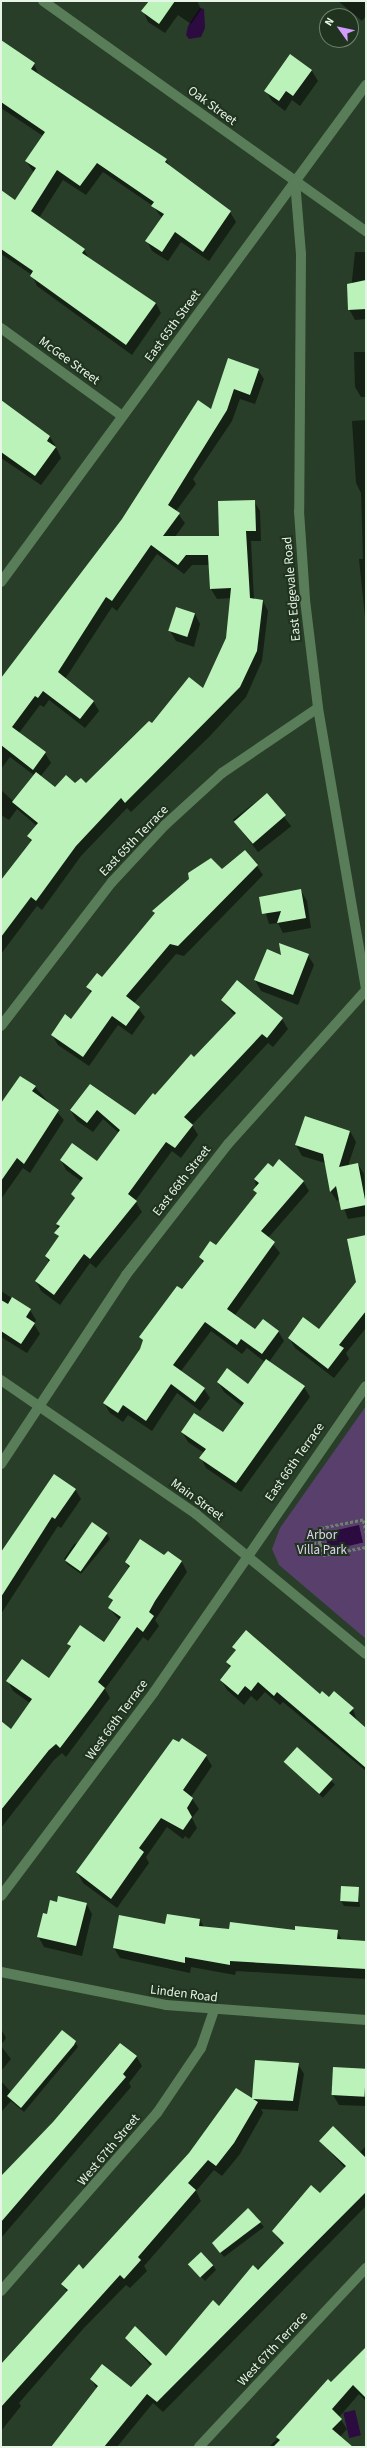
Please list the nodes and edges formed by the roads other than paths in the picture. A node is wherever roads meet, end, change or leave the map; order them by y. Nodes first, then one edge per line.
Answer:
1 (47, 2) edge
2 (366, 85) edge
3 (295, 181) junction
4 (366, 231) edge
5 (1, 328) edge
6 (122, 416) junction
7 (1, 582) edge
8 (318, 708) junction
9 (366, 990) edge
10 (1, 1026) edge
11 (1, 1380) edge
12 (366, 1386) edge
13 (40, 1405) junction
14 (1, 1464) edge
15 (248, 1554) junction
16 (366, 1654) edge
17 (1, 1896) edge
18 (1, 1972) edge
19 (214, 2011) junction
20 (366, 2020) edge
21 (366, 2268) edge
22 (1, 2291) edge
23 (199, 2447) edge

1 - 3 street, Oak Street
2 - 3 street, East 65th Street
3 - 4 street, Oak Street
3 - 6 street, East 65th Street
3 - 8 street, East Edgevale Road
5 - 6 street, McGee Street
6 - 7 street, East 65th Street
8 - 9 street, East Edgevale Road
8 - 10 street, East 65th Terrace
9 - 13 street, East 66th Street
11 - 13 street, Main Street
12 - 15 street, East 66th Terrace
13 - 14 street, East 66th Street
13 - 15 street, Main Street
15 - 16 street, Main Street
15 - 17 street, West 66th Terrace
18 - 19 street, Linden Road
19 - 20 street, Linden Road
19 - 22 street, West 67th Street
21 - 23 street, West 67th Terrace

